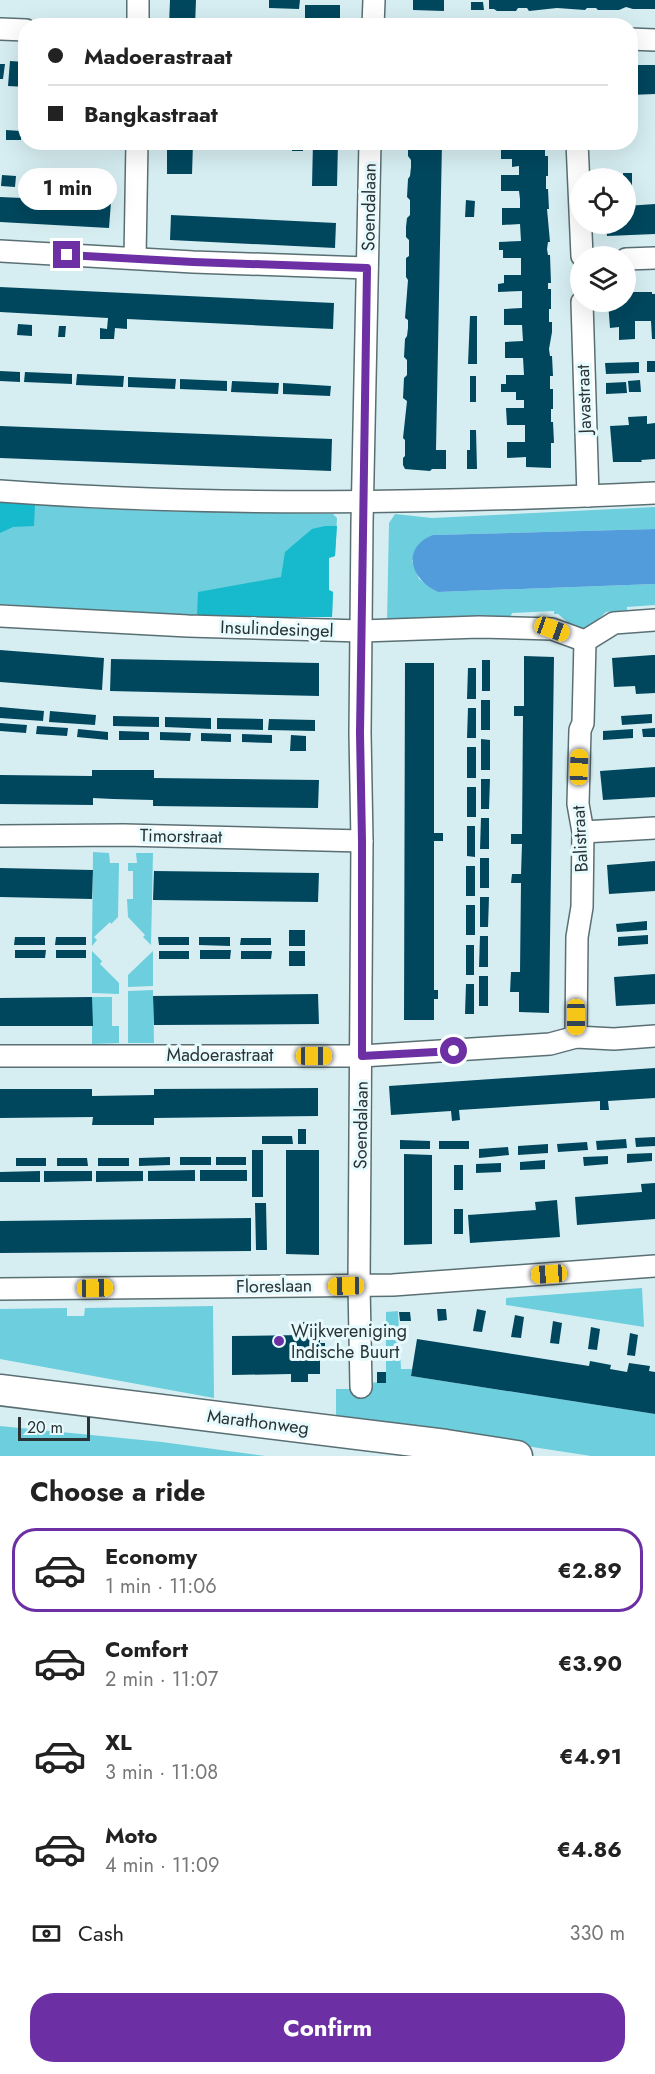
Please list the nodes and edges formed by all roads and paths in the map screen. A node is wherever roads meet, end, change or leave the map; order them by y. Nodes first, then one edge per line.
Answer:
1 (138, 0) edge
2 (374, 0) edge
3 (138, 18) edge
4 (373, 18) edge
5 (0, 29) edge
6 (18, 30) edge
7 (638, 39) edge
8 (655, 40) edge
9 (137, 150) edge
10 (370, 150) edge
11 (577, 150) edge
12 (582, 246) edge
13 (0, 251) edge
14 (135, 258) junction
15 (655, 258) edge
16 (636, 259) edge
17 (367, 268) junction
18 (582, 312) edge
19 (0, 490) edge
20 (655, 493) edge
21 (588, 496) junction
22 (363, 503) junction
23 (0, 615) edge
24 (655, 620) edge
25 (362, 631) junction
26 (585, 641) junction
27 (655, 828) edge
28 (583, 832) junction
29 (0, 836) edge
30 (362, 841) junction
31 (655, 1036) edge
32 (576, 1037) junction
33 (0, 1056) edge
34 (362, 1056) junction
35 (655, 1266) edge
36 (359, 1286) junction
37 (0, 1289) edge
38 (361, 1387) dead end
39 (0, 1390) edge
40 (517, 1456) edge

1 - 3 street
2 - 4 street
5 - 6 street
7 - 8 street
9 - 14 street
10 - 17 street, Soendalaan
11 - 12 street
13 - 14 street
14 - 17 street
15 - 16 street
17 - 22 street, Soendalaan
18 - 21 street, Javastraat
19 - 22 street
20 - 21 street
21 - 22 street
22 - 25 street, Soendalaan
23 - 25 street, Insulindesingel
24 - 26 street
25 - 26 street, Insulindesingel
25 - 30 street, Soendalaan
26 - 28 street, Balistraat
27 - 28 street
28 - 32 street, Balistraat
29 - 30 street, Timorstraat
30 - 34 street, Soendalaan
31 - 32 street, Madoerastraat
32 - 34 street, Madoerastraat
33 - 34 street, Madoerastraat
34 - 36 street, Soendalaan
35 - 36 street, Floreslaan
36 - 37 street, Floreslaan
36 - 38 street, Soendalaan
39 - 40 main road, Marathonweg

